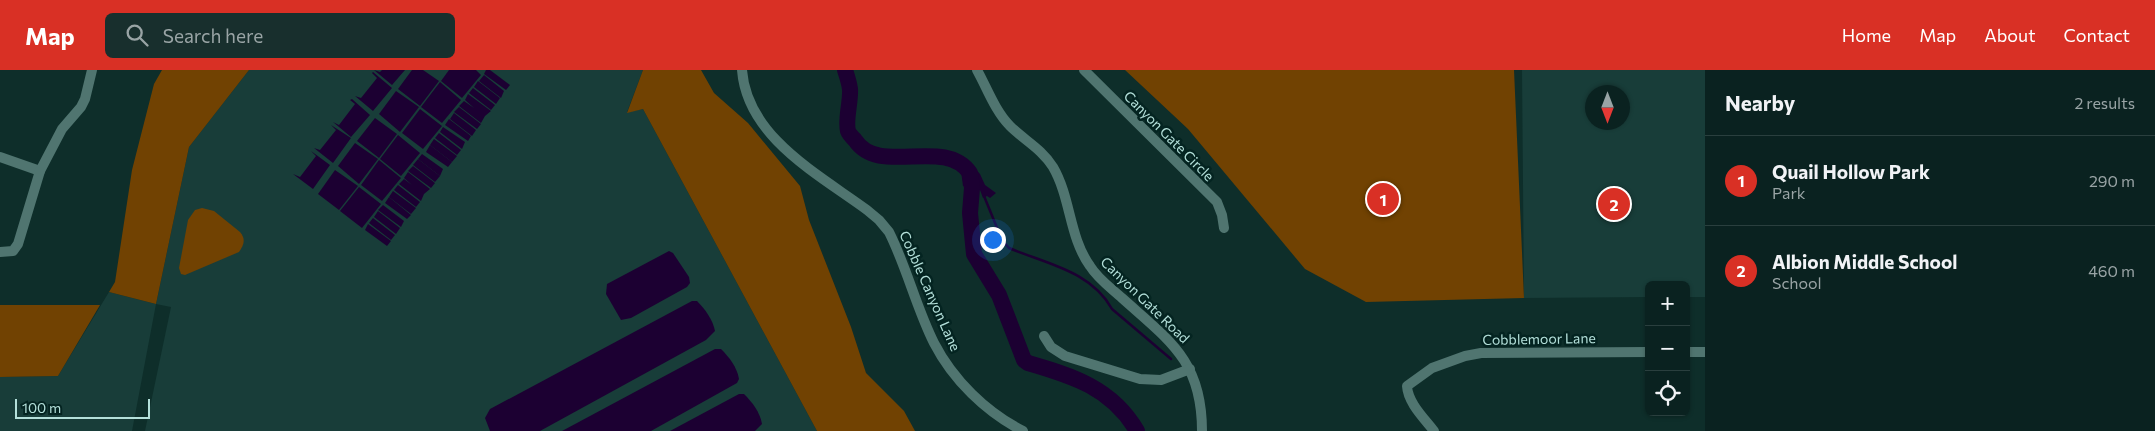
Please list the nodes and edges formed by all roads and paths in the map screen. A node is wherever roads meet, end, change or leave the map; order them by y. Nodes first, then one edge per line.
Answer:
1 (92, 70) edge
2 (742, 70) edge
3 (978, 70) edge
4 (1084, 70) edge
5 (0, 157) edge
6 (40, 171) junction
7 (1224, 228) dead end
8 (0, 252) edge
9 (1044, 336) dead end
10 (1645, 352) edge
11 (1690, 352) edge
12 (1705, 352) edge
13 (1190, 369) junction
14 (1023, 431) edge
15 (1202, 431) edge
16 (1434, 431) edge

1 - 6 street
2 - 14 street, Cobble Canyon Lane
3 - 13 street, Canyon Gate Road
4 - 7 street, Canyon Gate Circle
5 - 6 street
6 - 8 street
9 - 13 street
10 - 16 street, Cobblemoor Lane
11 - 12 street
13 - 15 street, Canyon Gate Road

